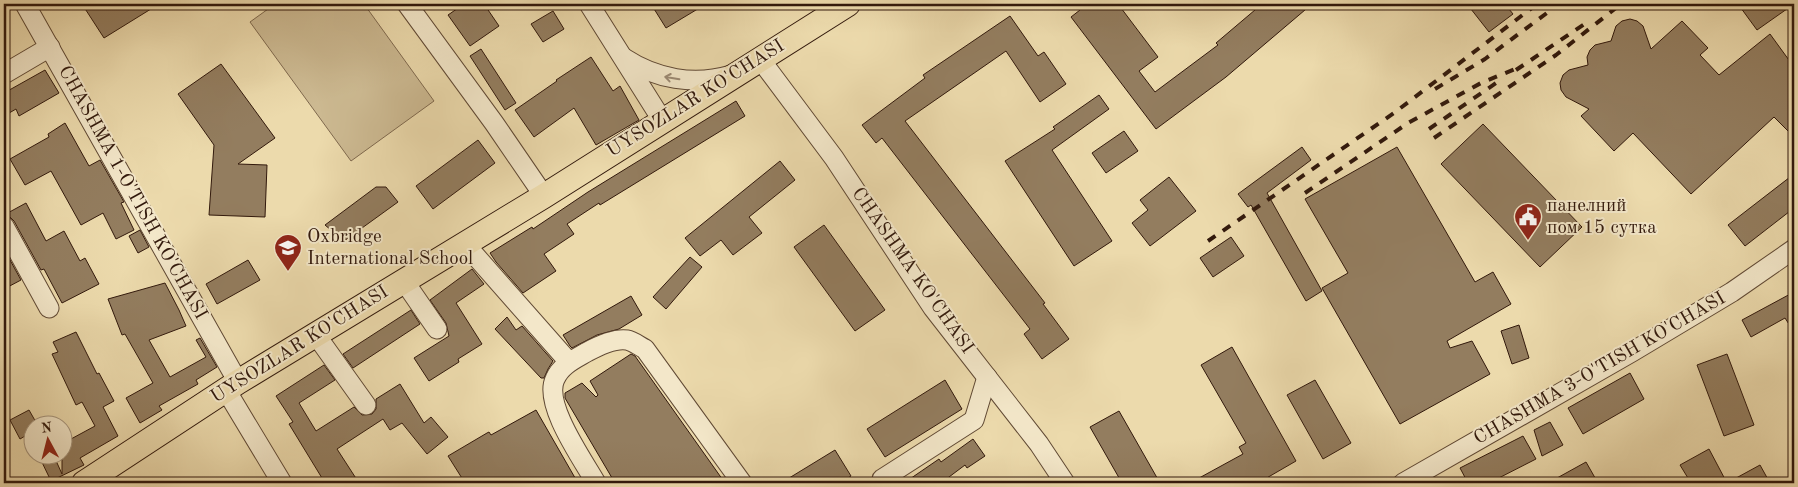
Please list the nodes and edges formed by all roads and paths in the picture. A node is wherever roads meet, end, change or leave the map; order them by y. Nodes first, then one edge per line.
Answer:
1 (25, 4) edge
2 (407, 4) edge
3 (589, 4) edge
4 (848, 4) edge
5 (50, 47) junction
6 (622, 56) junction
7 (760, 59) junction
8 (737, 73) junction
9 (4, 74) edge
10 (662, 120) junction
11 (544, 196) junction
12 (4, 226) edge
13 (465, 244) junction
14 (1794, 249) edge
15 (404, 281) junction
16 (49, 308) dead end
17 (437, 328) dead end
18 (316, 335) junction
19 (569, 362) junction
20 (987, 377) junction
21 (232, 386) junction
22 (366, 405) dead end
23 (881, 482) edge
24 (84, 483) edge
25 (282, 483) edge
26 (596, 483) edge
27 (742, 483) edge
28 (1065, 483) edge
29 (1402, 483) edge

1 - 5 street, CHASHMA 1-O'TISH KO'CHASI
2 - 11 street
3 - 6 street
4 - 7 main road, UYSOZLAR KO'CHASI
5 - 9 street
5 - 21 street, CHASHMA 1-O'TISH KO'CHASI
8 -> 6 street
6 - 10 street
7 - 8 main road, UYSOZLAR KO'CHASI
7 - 20 street, CHASHMA KO'CHASI
8 - 10 main road, UYSOZLAR KO'CHASI
10 - 11 main road, UYSOZLAR KO'CHASI
11 - 13 main road, UYSOZLAR KO'CHASI
12 - 16 street
13 - 15 main road, UYSOZLAR KO'CHASI
13 - 19 street
14 - 29 street, CHASHMA 3-O'TISH KO'CHASI
15 - 17 street
15 - 18 main road, UYSOZLAR KO'CHASI
18 - 21 main road, UYSOZLAR KO'CHASI
18 - 22 street
19 - 26 street
19 - 27 street
20 - 23 street
20 - 28 street, CHASHMA KO'CHASI
21 - 24 main road, UYSOZLAR KO'CHASI
21 - 25 street, CHASHMA 1-O'TISH KO'CHASI

